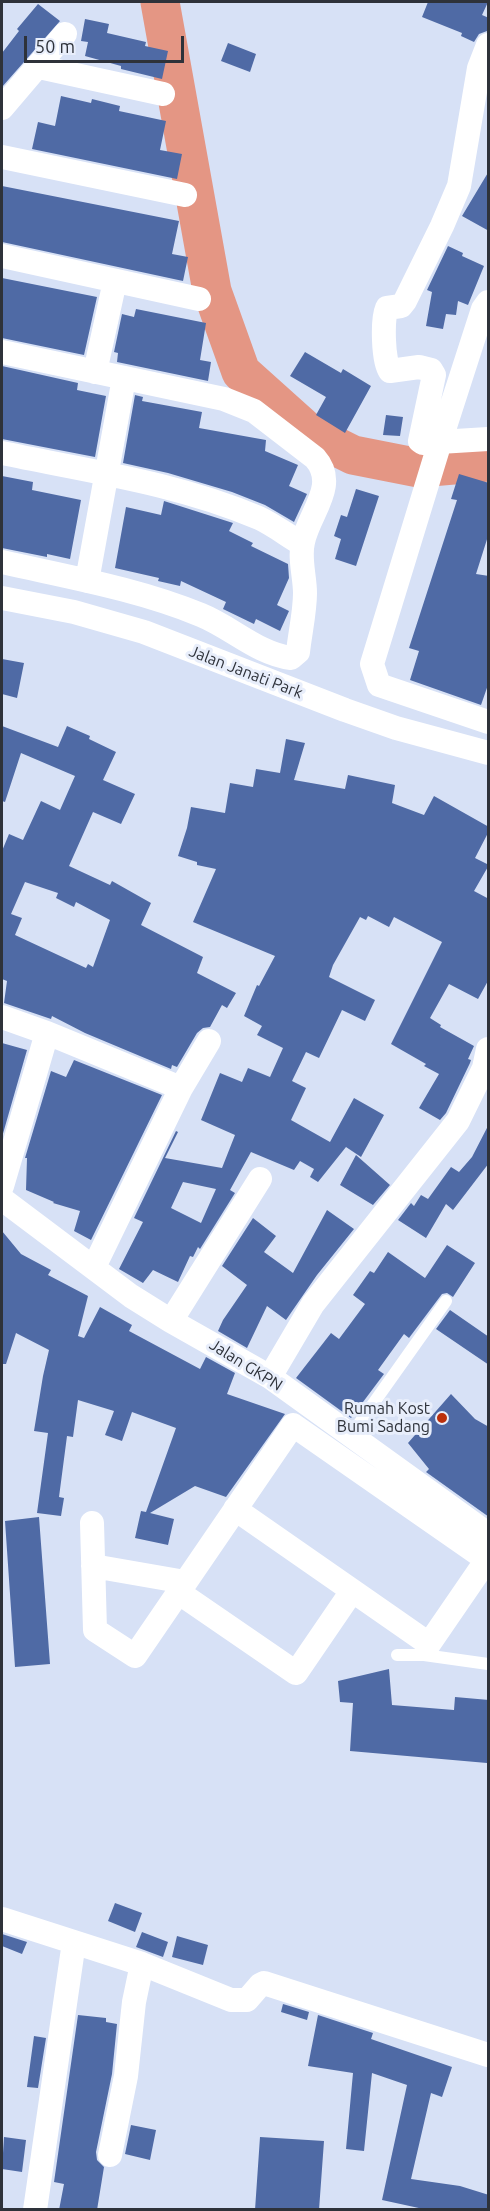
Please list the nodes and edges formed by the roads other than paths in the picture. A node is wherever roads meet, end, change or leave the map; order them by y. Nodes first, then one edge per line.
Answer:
1 (65, 34) dead end
2 (489, 45) edge
3 (39, 67) junction
4 (163, 93) dead end
5 (2, 108) edge
6 (2, 157) edge
7 (185, 195) dead end
8 (2, 256) edge
9 (115, 281) junction
10 (199, 299) dead end
11 (489, 302) edge
12 (2, 352) edge
13 (95, 372) junction
14 (124, 378) junction
15 (489, 440) edge
16 (2, 453) edge
17 (436, 456) junction
18 (107, 474) junction
19 (302, 544) junction
20 (2, 562) edge
21 (87, 581) junction
22 (2, 598) edge
23 (487, 714) edge
24 (489, 753) edge
25 (2, 1017) edge
26 (47, 1033) junction
27 (209, 1041) dead end
28 (489, 1049) edge
29 (181, 1088) junction
30 (260, 1179) dead end
31 (2, 1186) edge
32 (2, 1199) edge
33 (94, 1267) junction
34 (446, 1302) dead end
35 (171, 1321) junction
36 (270, 1377) junction
37 (351, 1435) junction
38 (235, 1509) junction
39 (92, 1523) dead end
40 (489, 1534) edge
41 (488, 1559) edge
42 (93, 1566) junction
43 (182, 1587) junction
44 (352, 1591) junction
45 (398, 1655) dead end
46 (489, 1664) edge
47 (2, 1919) edge
48 (73, 1947) junction
49 (141, 1969) junction
50 (489, 2055) edge
51 (110, 2156) dead end
52 (35, 2210) edge

1 - 3 street
2 - 17 street
3 - 4 street
3 - 5 street
6 - 7 street
8 - 9 street
9 - 10 street
9 - 13 street
11 - 17 street
12 - 13 street
13 - 14 street
14 - 18 street
14 - 19 street
15 - 17 street
16 - 18 street
17 - 23 street
18 - 19 street
18 - 21 street
19 - 21 street
20 - 21 street
22 - 24 street, Jalan Janati Park
25 - 26 street
26 - 29 street
26 - 31 street
27 - 29 street
28 - 36 street
29 - 33 street
30 - 35 street
32 - 33 street, Jalan GKPN
33 - 35 street, Jalan GKPN
34 - 37 lane
35 - 36 street, Jalan GKPN
36 - 37 street, Jalan GKPN
37 - 40 street, Jalan GKPN
38 - 41 street
38 - 43 street
38 - 44 street
39 - 42 street
41 - 44 street
42 - 43 street
42 - 43 street
43 - 44 street
45 - 46 lane
47 - 48 street
48 - 49 street
48 - 52 street
49 - 50 street
49 - 51 street

